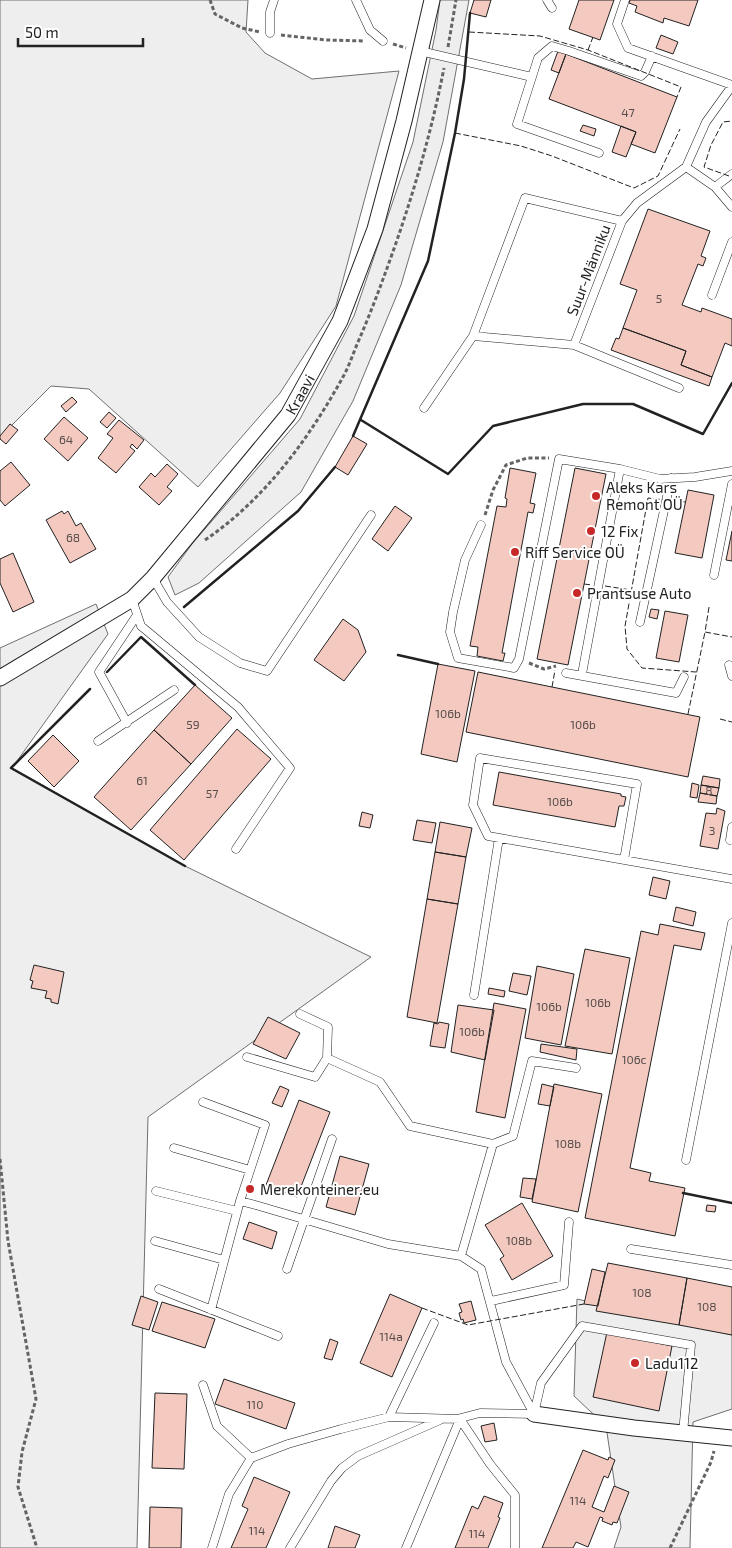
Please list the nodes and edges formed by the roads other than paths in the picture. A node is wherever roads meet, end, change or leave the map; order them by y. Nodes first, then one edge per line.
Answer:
1 (274, 0) edge
2 (356, 0) edge
3 (431, 0) edge
4 (547, 0) edge
5 (625, 0) edge
6 (552, 8) dead end
7 (270, 34) road end
8 (383, 41) road end
9 (420, 51) junction
10 (652, 56) junction
11 (532, 77) junction
12 (732, 86) edge
13 (599, 153) dead end
14 (686, 167) junction
15 (732, 174) edge
16 (715, 186) junction
17 (732, 206) edge
18 (622, 222) junction
19 (732, 242) edge
20 (712, 295) dead end
21 (473, 336) junction
22 (574, 345) junction
23 (679, 388) dead end
24 (424, 408) dead end
25 (620, 469) junction
26 (732, 471) edge
27 (671, 478) junction
28 (732, 484) edge
29 (371, 515) dead end
30 (481, 525) road end
31 (714, 575) dead end
32 (153, 578) junction
33 (132, 598) junction
34 (137, 615) junction
35 (640, 622) dead end
36 (729, 666) dead end
37 (566, 672) road end
38 (582, 674) junction
39 (732, 676) edge
40 (684, 677) dead end
41 (0, 678) edge
42 (174, 690) dead end
43 (127, 723) junction
44 (98, 741) dead end
45 (732, 827) edge
46 (499, 838) junction
47 (730, 840) dead end
48 (236, 849) dead end
49 (624, 860) junction
50 (732, 879) edge
51 (732, 923) edge
52 (474, 995) dead end
53 (300, 1014) dead end
54 (247, 1057) dead end
55 (327, 1058) junction
56 (576, 1068) dead end
57 (202, 1102) dead end
58 (332, 1139) dead end
59 (493, 1144) junction
60 (174, 1148) dead end
61 (686, 1160) dead end
62 (250, 1170) junction
63 (156, 1191) dead end
64 (240, 1202) junction
65 (237, 1211) junction
66 (303, 1219) junction
67 (569, 1222) dead end
68 (155, 1241) dead end
69 (631, 1249) dead end
70 (461, 1256) junction
71 (224, 1260) junction
72 (732, 1265) edge
73 (287, 1269) dead end
74 (159, 1289) dead end
75 (491, 1301) junction
76 (211, 1310) junction
77 (434, 1324) dead end
78 (278, 1336) dead end
79 (203, 1385) dead end
80 (534, 1414) junction
81 (389, 1417) junction
82 (460, 1419) junction
83 (683, 1433) junction
84 (732, 1438) edge
85 (251, 1458) junction
86 (212, 1548) edge
87 (290, 1548) edge
88 (406, 1548) edge
89 (515, 1548) edge

1 - 7 lane
2 - 8 lane
3 - 9 street, Kraavi
4 - 6 lane
5 - 10 lane
9 - 11 lane
9 - 32 street, Kraavi
10 - 11 lane
10 - 12 lane
11 - 13 lane
12 - 14 lane, Suur-Männiku
14 - 16 lane
14 - 18 lane, Suur-Männiku
15 - 16 lane
16 - 17 lane
18 - 21 lane
18 - 22 lane, Suur-Männiku
19 - 20 lane
21 - 22 lane
21 - 24 lane
22 - 23 lane
25 - 27 lane
25 - 30 lane
25 - 38 lane
26 - 27 lane
27 - 35 lane
28 - 31 lane
29 - 32 lane
32 - 33 street, Kraavi
33 - 34 lane
33 - 41 street, Kraavi
34 - 43 lane
34 - 48 lane
36 - 39 lane
37 - 38 lane
38 - 40 lane
42 - 43 lane
43 - 44 lane
45 - 47 lane
46 - 49 lane
46 - 49 lane
46 - 52 lane
49 - 50 lane
51 - 61 lane
53 - 55 lane
54 - 55 lane
55 - 59 lane
56 - 59 lane
57 - 62 lane
58 - 66 lane
59 - 70 lane
60 - 62 lane
62 - 64 lane
63 - 65 lane
64 - 65 lane
64 - 66 lane
65 - 71 lane
66 - 70 lane
66 - 73 lane
67 - 75 lane
68 - 71 lane
69 - 72 lane
70 - 75 lane
71 - 76 lane
74 - 76 lane
75 - 80 lane
76 - 78 lane
77 - 81 lane
79 - 85 lane
80 - 82 lane
80 - 83 street
80 - 83 lane
81 - 82 lane
81 - 85 lane
82 - 87 lane
82 - 88 lane
82 - 89 lane
83 - 84 street
85 - 86 lane

